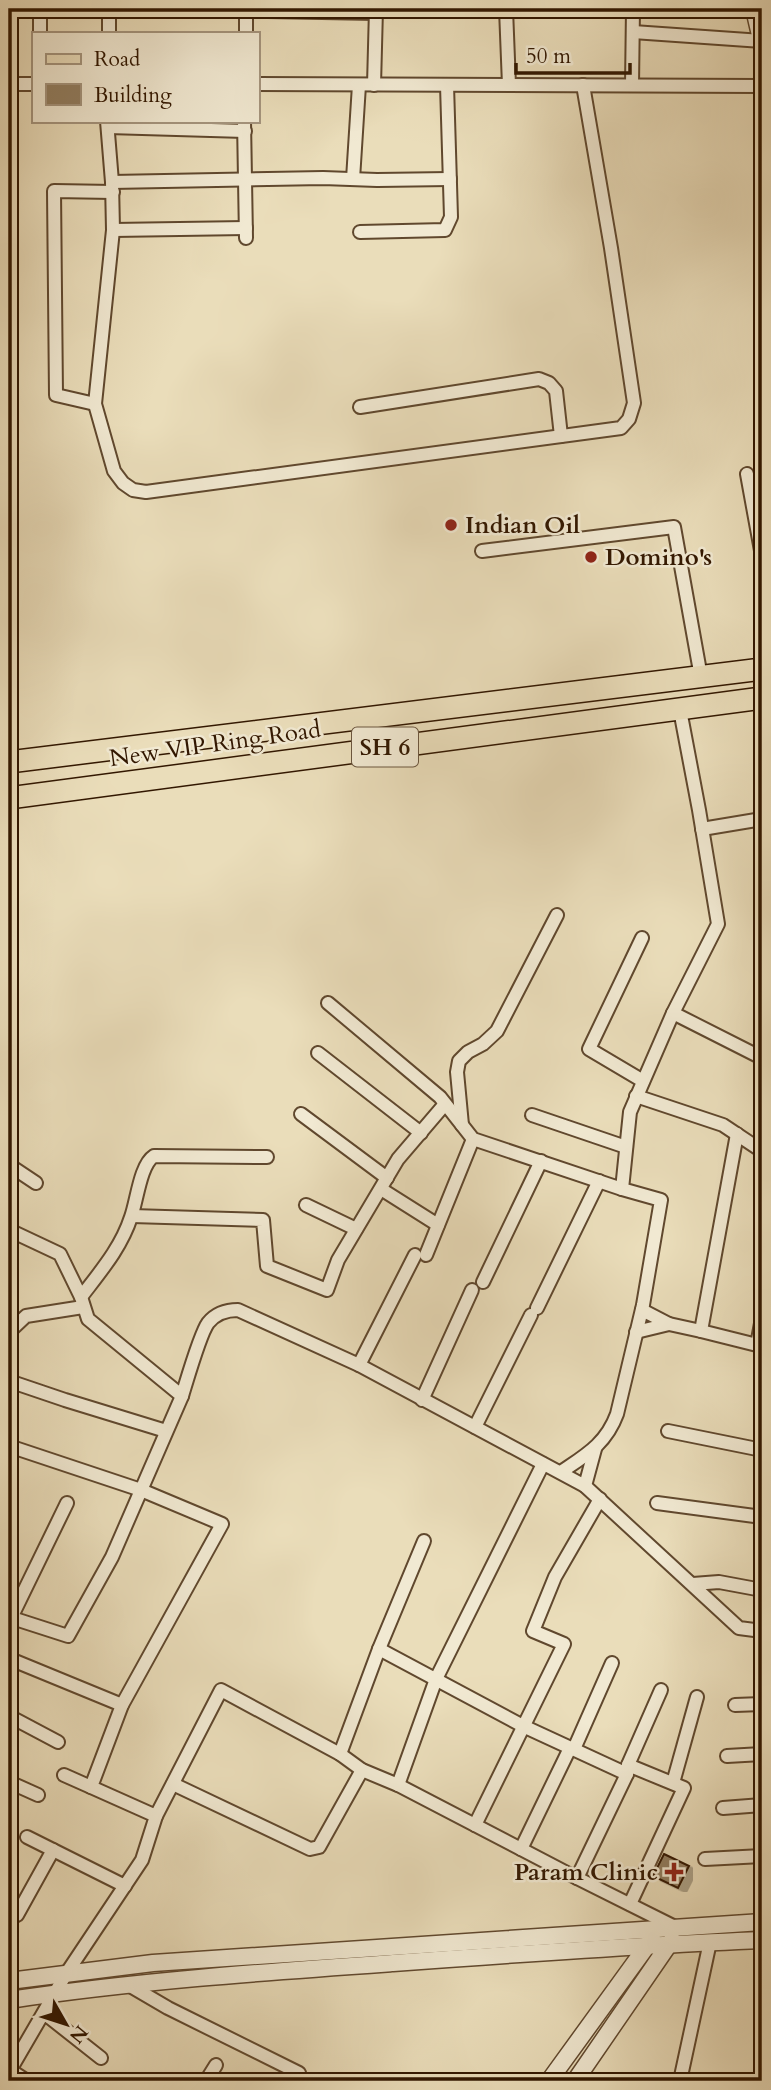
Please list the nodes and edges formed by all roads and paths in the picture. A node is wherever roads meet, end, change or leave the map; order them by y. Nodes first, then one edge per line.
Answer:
1 (40, 9) edge
2 (108, 9) edge
3 (161, 9) edge
4 (506, 9) edge
5 (633, 9) edge
6 (754, 9) edge
7 (246, 10) edge
8 (376, 11) edge
9 (40, 32) edge
10 (109, 32) edge
11 (246, 32) edge
12 (633, 32) junction
13 (762, 42) edge
14 (9, 84) edge
15 (32, 84) edge
16 (259, 85) edge
17 (359, 85) junction
18 (374, 85) junction
19 (447, 85) junction
20 (509, 85) junction
21 (583, 85) junction
22 (632, 85) junction
23 (762, 86) edge
24 (108, 124) edge
25 (244, 126) edge
26 (353, 179) junction
27 (450, 179) junction
28 (245, 181) junction
29 (112, 187) junction
30 (113, 230) junction
31 (360, 232) dead end
32 (95, 404) junction
33 (360, 407) dead end
34 (561, 436) junction
35 (747, 474) dead end
36 (761, 538) edge
37 (482, 551) dead end
38 (762, 556) edge
39 (762, 669) edge
40 (701, 677) junction
41 (592, 690) junction
42 (762, 698) edge
43 (680, 710) junction
44 (374, 717) junction
45 (597, 721) junction
46 (378, 748) junction
47 (9, 762) edge
48 (9, 798) edge
49 (762, 819) edge
50 (702, 829) junction
51 (557, 915) dead end
52 (642, 938) dead end
53 (328, 1003) dead end
54 (673, 1013) junction
55 (318, 1054) dead end
56 (762, 1056) edge
57 (643, 1080) junction
58 (636, 1096) junction
59 (445, 1104) junction
60 (301, 1114) dead end
61 (532, 1115) dead end
62 (462, 1125) junction
63 (421, 1133) junction
64 (737, 1134) junction
65 (473, 1139) junction
66 (626, 1147) junction
67 (762, 1151) edge
68 (267, 1157) dead end
69 (541, 1161) junction
70 (9, 1165) edge
71 (599, 1181) junction
72 (384, 1183) junction
73 (36, 1184) dead end
74 (622, 1189) junction
75 (306, 1205) dead end
76 (132, 1216) junction
77 (438, 1225) junction
78 (356, 1229) junction
79 (9, 1230) edge
80 (82, 1302) junction
81 (642, 1310) junction
82 (762, 1318) edge
83 (669, 1324) junction
84 (701, 1331) junction
85 (9, 1332) edge
86 (636, 1332) junction
87 (760, 1346) edge
88 (359, 1365) junction
89 (9, 1381) edge
90 (181, 1396) junction
91 (422, 1400) junction
92 (475, 1427) junction
93 (166, 1431) junction
94 (668, 1431) dead end
95 (9, 1446) edge
96 (595, 1449) junction
97 (762, 1450) edge
98 (543, 1464) junction
99 (561, 1472) junction
100 (585, 1486) junction
101 (141, 1490) junction
102 (600, 1499) junction
103 (67, 1503) dead end
104 (657, 1503) dead end
105 (762, 1517) edge
106 (424, 1541) dead end
107 (693, 1584) junction
108 (762, 1590) edge
109 (10, 1617) edge
110 (762, 1631) edge
111 (379, 1648) junction
112 (9, 1660) edge
113 (612, 1663) dead end
114 (436, 1679) junction
115 (661, 1690) dead end
116 (697, 1697) dead end
117 (762, 1704) edge
118 (735, 1705) dead end
119 (122, 1706) junction
120 (9, 1716) edge
121 (523, 1726) junction
122 (58, 1742) dead end
123 (572, 1749) junction
124 (340, 1754) junction
125 (762, 1754) edge
126 (727, 1756) dead end
127 (362, 1770) junction
128 (628, 1770) junction
129 (64, 1775) dead end
130 (9, 1782) edge
131 (673, 1783) junction
132 (173, 1784) junction
133 (398, 1785) junction
134 (91, 1787) junction
135 (38, 1796) dead end
136 (762, 1805) edge
137 (723, 1808) dead end
138 (156, 1816) junction
139 (475, 1825) junction
140 (27, 1837) dead end
141 (521, 1849) junction
142 (53, 1850) junction
143 (762, 1856) edge
144 (705, 1859) dead end
145 (577, 1878) junction
146 (125, 1886) junction
147 (630, 1904) junction
148 (17, 1915) dead end
149 (762, 1922) edge
150 (677, 1928) junction
151 (657, 1929) junction
152 (762, 1940) edge
153 (710, 1942) junction
154 (670, 1944) junction
155 (649, 1945) junction
156 (66, 1974) junction
157 (9, 1981) edge
158 (127, 1984) junction
159 (55, 1993) junction
160 (9, 2000) edge
161 (44, 2013) junction
162 (101, 2058) dead end
163 (216, 2065) dead end
164 (9, 2071) edge
165 (299, 2073) dead end
166 (27, 2081) edge
167 (206, 2081) edge
168 (549, 2081) edge
169 (575, 2081) edge
170 (680, 2081) edge

1 - 9 street
2 - 10 street
3 - 7 street
4 - 20 street
5 - 12 street
6 - 13 street
7 - 8 street
7 - 11 street
8 - 18 street
12 - 13 street
12 - 22 street
14 - 15 street
16 - 17 street
17 - 18 street
17 - 26 street
18 - 19 street
19 - 20 street
19 - 27 street
20 - 21 street
21 - 22 street
21 - 34 street
22 - 23 street
24 - 25 street
24 - 29 street
25 - 28 street
26 - 27 street
26 - 28 street
27 - 31 street
28 - 29 street
28 - 30 street
29 - 30 street
29 - 32 street
30 - 32 street
32 - 34 street
33 - 34 street
35 - 36 street
36 - 38 street
37 - 40 street
39 - 40 main road, New VIP Ring Road / SH 6
40 - 41 main road, New VIP Ring Road / SH 6
41 - 44 main road, New VIP Ring Road / SH 6
41 - 45 main road
42 - 43 main road, New VIP Ring Road / SH 6
43 - 45 main road, New VIP Ring Road / SH 6
43 - 50 street
44 - 46 main road
44 - 47 main road, New VIP Ring Road / SH 6
45 - 46 main road, New VIP Ring Road / SH 6
46 - 48 main road, New VIP Ring Road / SH 6
49 - 50 street
50 - 54 street
51 - 62 street
52 - 57 street
53 - 59 street
54 - 56 street
54 - 57 street
55 - 63 street
57 - 58 street
58 - 64 street
58 - 66 street
59 - 62 street
59 - 63 street
60 - 72 street
61 - 66 street
62 - 65 street
63 - 72 street
64 - 67 street
64 - 84 street
65 - 69 street
65 - 77 street
66 - 74 street
68 - 76 street
69 - 71 street
69 - 91 street
70 - 73 street
71 - 74 street
71 - 92 street
72 - 77 street
72 - 78 street
74 - 81 street
75 - 78 street
76 - 78 street
76 - 80 street
77 - 88 street
79 - 80 street
80 - 85 street
80 - 90 street
81 - 83 street
81 - 86 street
82 - 87 street
83 - 84 street
83 - 86 street
84 - 87 street
86 - 96 street
88 - 90 street
88 - 91 street
89 - 93 street
90 - 93 street
91 - 92 street
92 - 98 street
93 - 101 street
94 - 97 street
95 - 101 street
96 - 99 street
96 - 100 street
98 - 99 street
98 - 114 street
99 - 100 street
100 - 102 street
101 - 109 street
101 - 119 street
102 - 107 street
102 - 121 street
103 - 109 street
104 - 105 street
106 - 111 street
107 - 108 street
107 - 110 street
111 - 114 street
111 - 124 street
112 - 119 street
113 - 123 street
114 - 121 street
114 - 133 street
115 - 128 street
116 - 131 street
117 - 118 street
119 - 134 street
120 - 122 street
121 - 123 street
121 - 139 street
123 - 128 street
123 - 141 street
124 - 127 street
124 - 132 street
125 - 126 street
127 - 132 street
127 - 133 street
128 - 131 street
128 - 145 street
129 - 134 street
130 - 135 street
131 - 147 street
132 - 138 street
133 - 139 street
134 - 138 street
136 - 137 street
138 - 146 street
139 - 141 street
140 - 142 street
141 - 145 street
142 - 146 street
142 - 148 street
143 - 144 street
145 - 147 street
146 - 156 street
147 - 150 street
149 - 150 street
150 - 151 street
150 - 154 street
151 - 155 street
151 - 156 street
152 - 153 street
153 - 154 street
153 - 170 street
154 - 155 street
154 - 169 street
155 - 158 street
155 - 168 street
156 - 157 street
156 - 159 street
158 - 159 street
158 - 165 street
159 - 160 street
159 - 161 street
161 - 162 street
161 - 164 street
163 - 167 street
164 - 166 street

